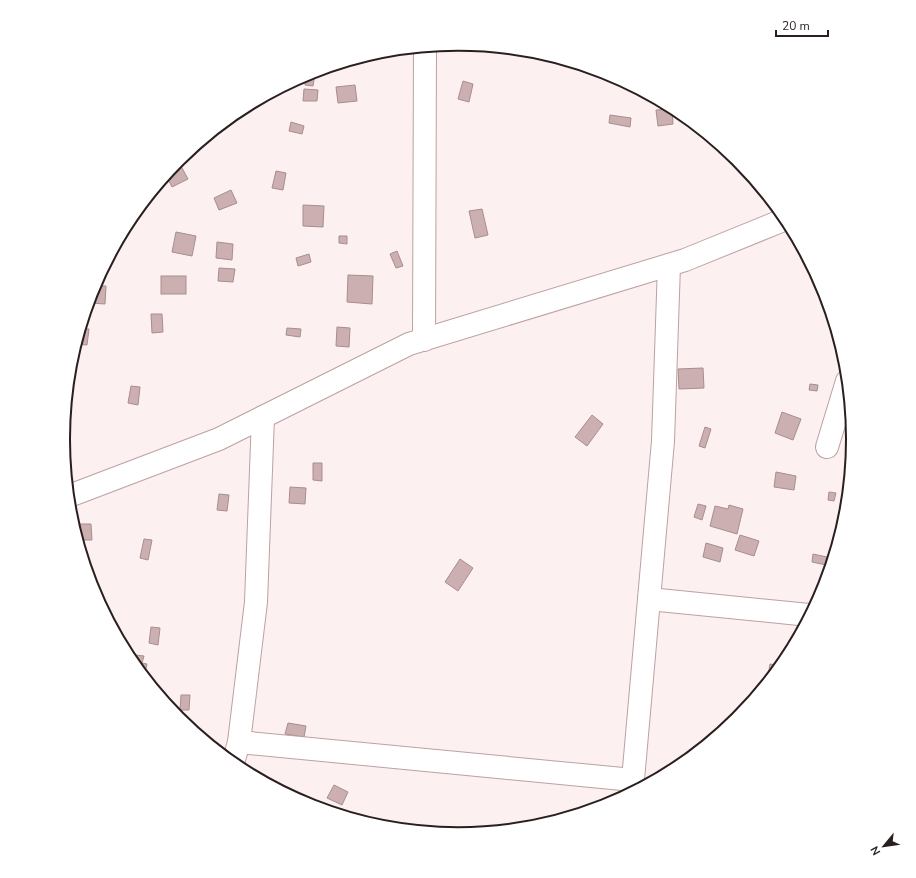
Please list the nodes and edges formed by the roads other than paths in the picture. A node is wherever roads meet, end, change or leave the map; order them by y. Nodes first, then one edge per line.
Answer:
1 (425, 53) edge
2 (780, 222) edge
3 (669, 265) junction
4 (424, 340) junction
5 (843, 394) edge
6 (263, 417) junction
7 (827, 447) dead end
8 (74, 494) edge
9 (649, 599) junction
10 (804, 614) edge
11 (239, 742) junction
12 (235, 757) edge
13 (633, 786) edge

1 - 4 street
2 - 3 street
3 - 4 street
3 - 9 street
4 - 6 street
5 - 7 street
6 - 8 street
6 - 11 street
9 - 10 street
9 - 13 street
11 - 12 street
11 - 13 street

